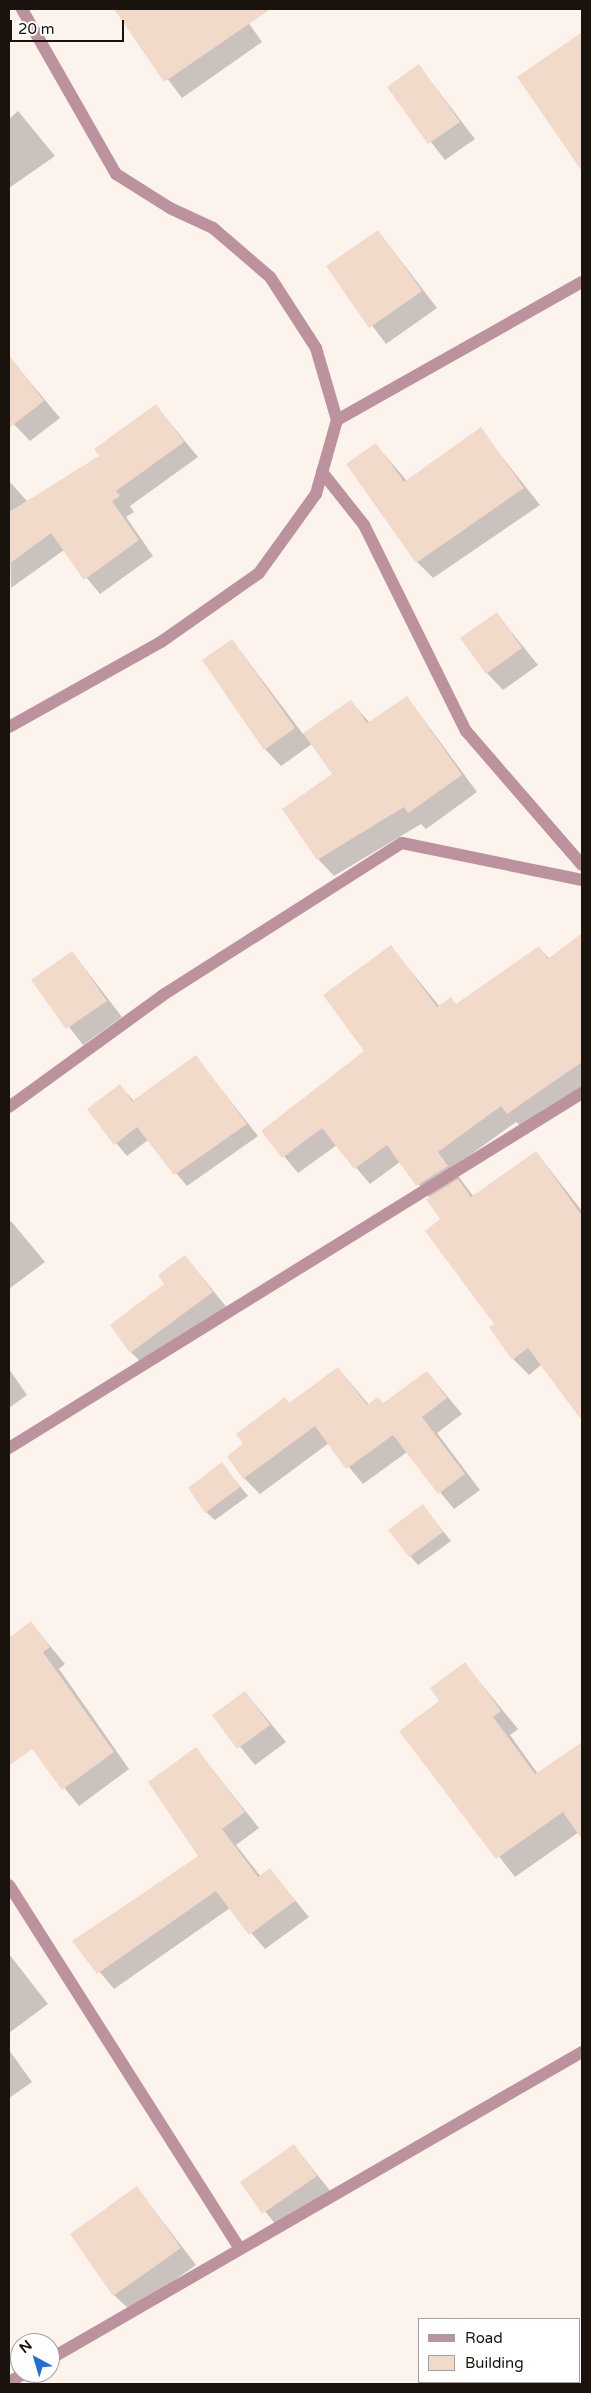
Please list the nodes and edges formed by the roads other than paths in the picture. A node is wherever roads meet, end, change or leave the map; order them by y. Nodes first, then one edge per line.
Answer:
1 (22, 9) edge
2 (582, 282) edge
3 (337, 420) junction
4 (322, 472) junction
5 (9, 727) edge
6 (582, 865) edge
7 (582, 880) edge
8 (582, 1093) edge
9 (9, 1107) edge
10 (9, 1448) edge
11 (9, 1885) edge
12 (582, 2052) edge
13 (240, 2248) junction
14 (60, 2352) edge

1 - 3 street
2 - 3 street
3 - 4 street
4 - 5 street
4 - 6 street
7 - 9 street
8 - 10 street
11 - 13 street
12 - 13 street
13 - 14 street

